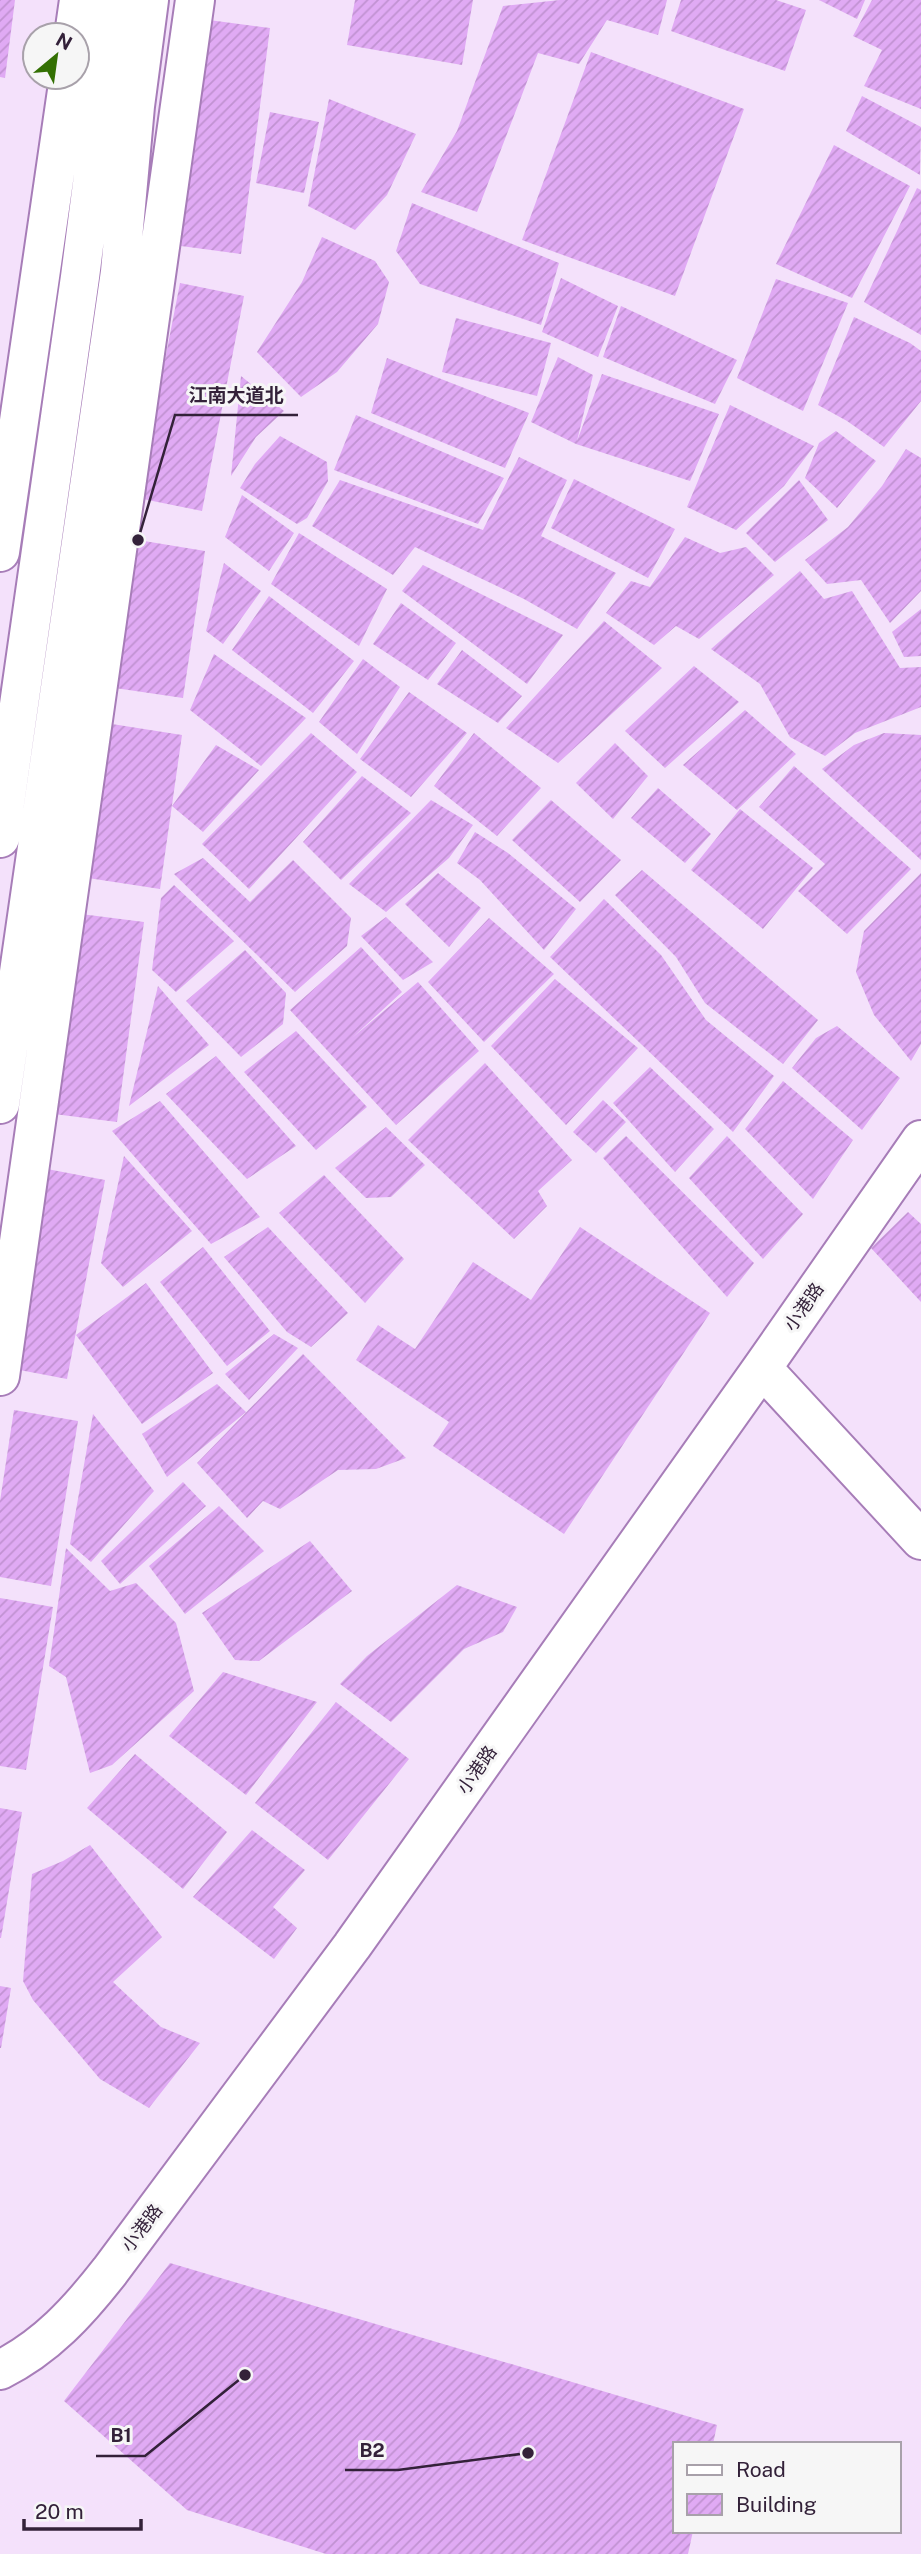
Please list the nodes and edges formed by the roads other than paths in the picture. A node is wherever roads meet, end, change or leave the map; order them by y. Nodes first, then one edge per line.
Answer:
1 (79, 0) edge
2 (111, 0) edge
3 (129, 0) edge
4 (149, 0) edge
5 (195, 0) edge
6 (76, 21) edge
7 (67, 91) edge
8 (120, 272) junction
9 (0, 552) edge
10 (0, 838) edge
11 (0, 1104) edge
12 (921, 1140) edge
13 (762, 1368) junction
14 (0, 1376) edge
15 (921, 1540) edge
16 (0, 2370) edge

1 - 6 main road
2 - 10 main road
3 - 8 main road
4 - 8 main road
5 - 14 main road
7 - 9 main road
8 - 11 main road
12 - 13 main road, 小港路
13 - 15 main road
13 - 16 main road, 小港路

